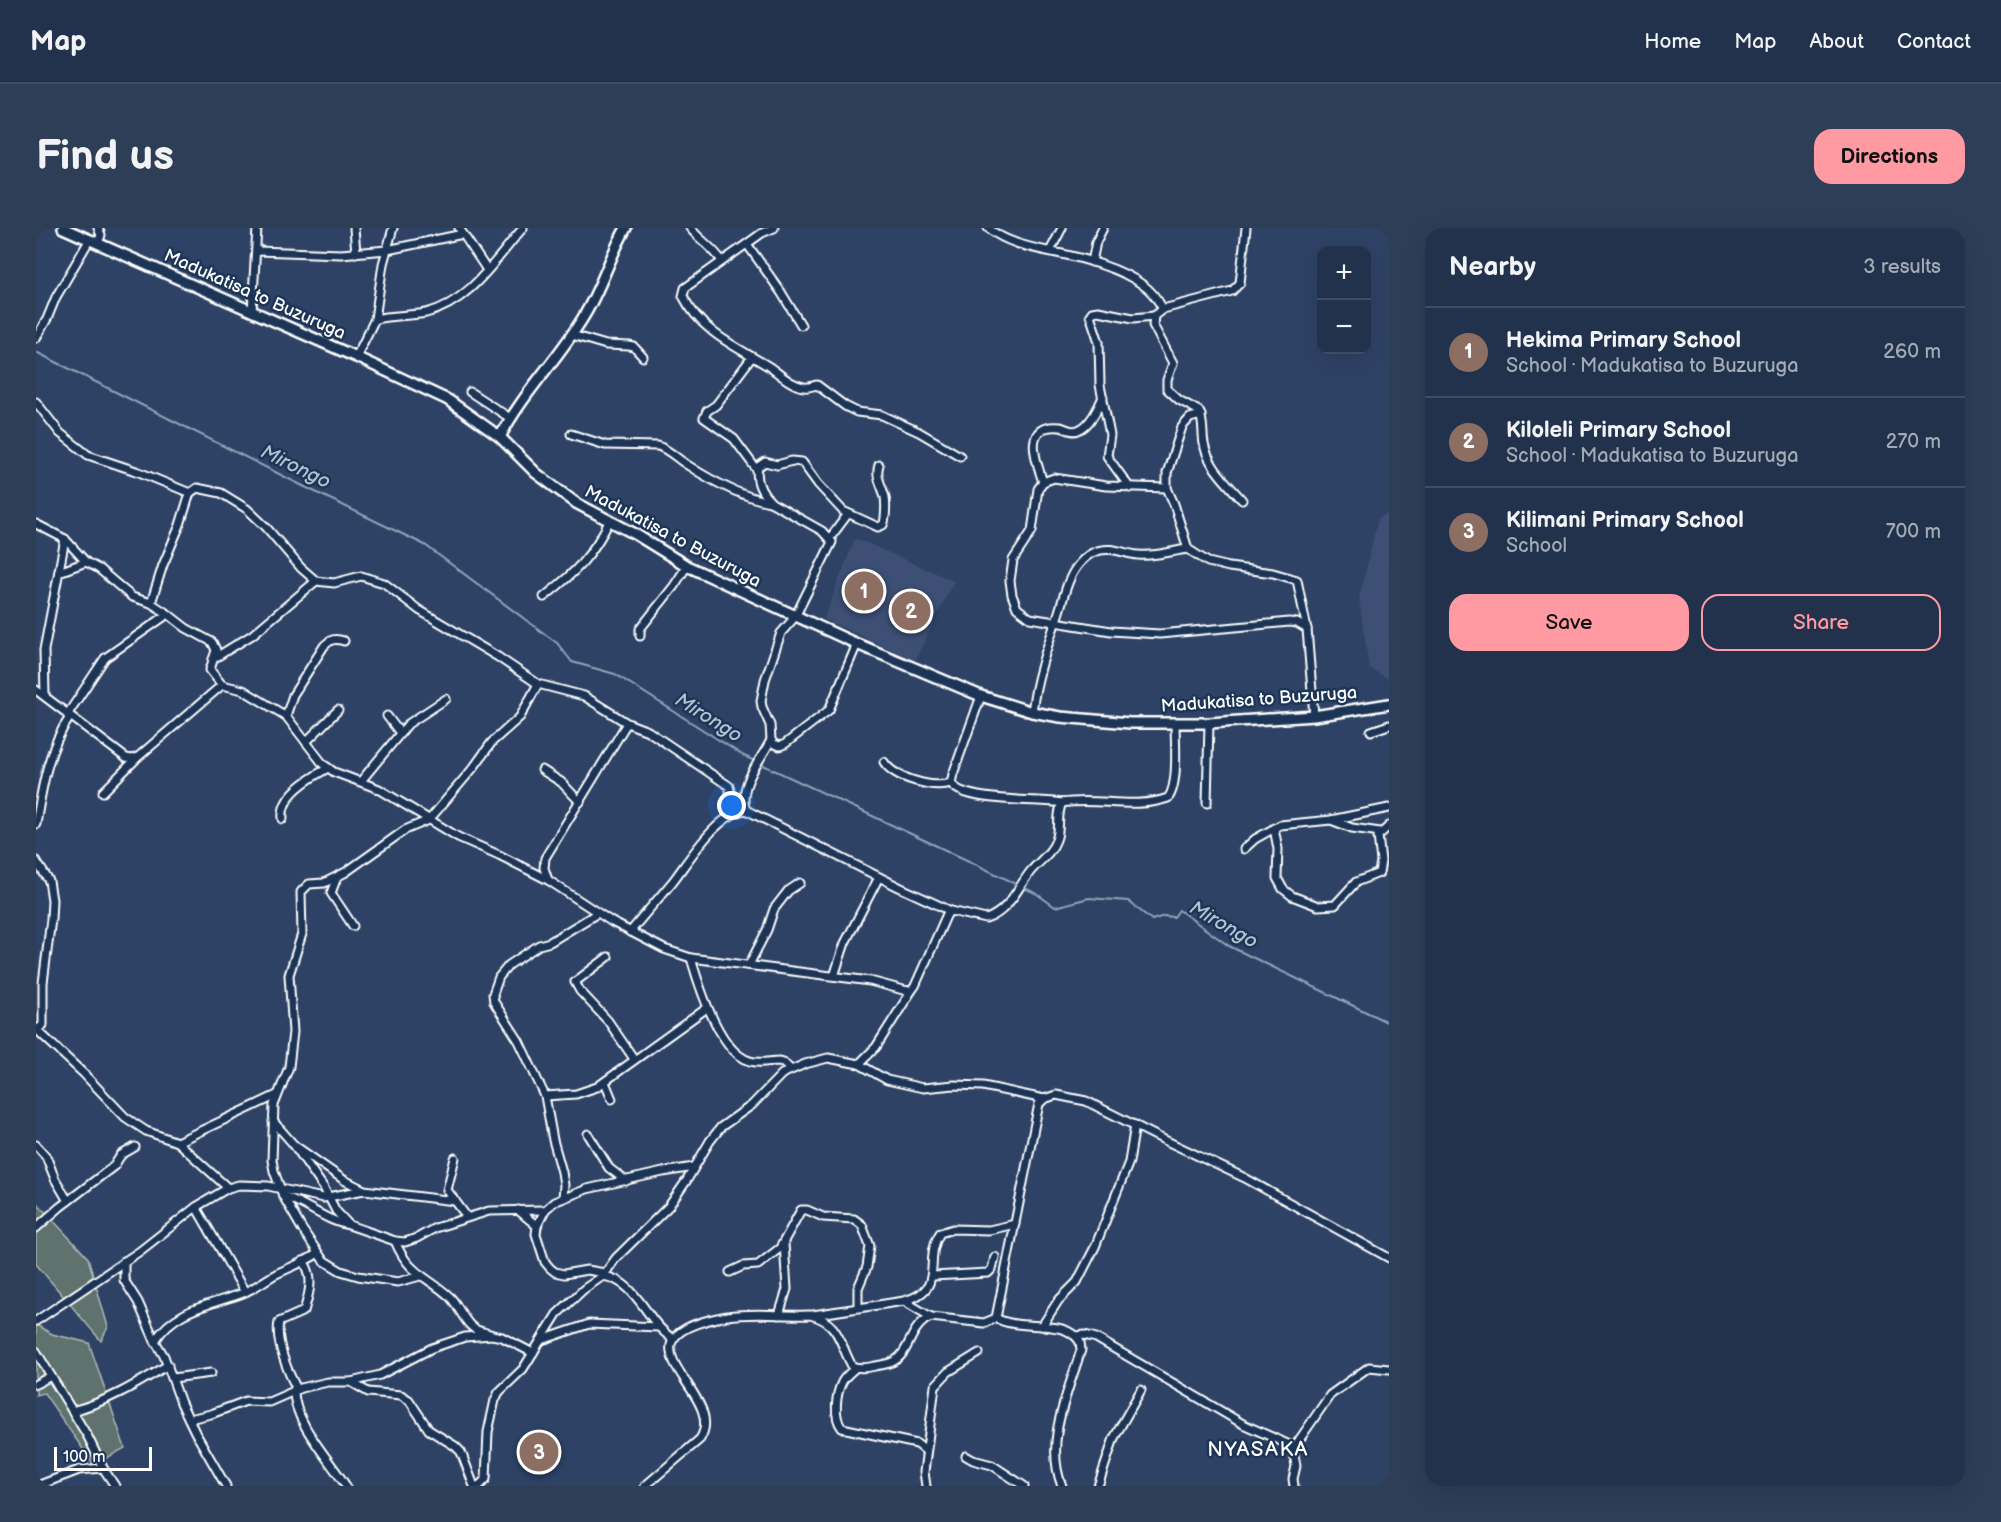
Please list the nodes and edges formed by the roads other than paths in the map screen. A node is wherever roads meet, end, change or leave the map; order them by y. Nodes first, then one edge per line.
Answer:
1 (63, 228) edge
2 (98, 228) edge
3 (257, 228) edge
4 (354, 228) edge
5 (393, 228) edge
6 (523, 228) edge
7 (626, 228) edge
8 (690, 228) edge
9 (774, 228) edge
10 (988, 228) edge
11 (1062, 228) edge
12 (1103, 228) edge
13 (1246, 228) edge
14 (461, 231) edge
15 (94, 241) junction
16 (747, 244) junction
17 (387, 250) junction
18 (257, 251) junction
19 (1050, 251) junction
20 (356, 253) junction
21 (722, 261) junction
22 (1092, 262) junction
23 (487, 270) junction
24 (1163, 309) junction
25 (252, 312) junction
26 (1154, 316) junction
27 (375, 319) junction
28 (801, 325) dead end
29 (40, 326) edge
30 (572, 335) junction
31 (36, 338) edge
32 (356, 357) junction
33 (643, 357) dead end
34 (752, 357) junction
35 (470, 392) dead end
36 (1103, 397) junction
37 (36, 402) edge
38 (1201, 415) junction
39 (510, 418) junction
40 (571, 434) dead end
41 (500, 437) junction
42 (960, 456) dead end
43 (879, 465) dead end
44 (757, 471) junction
45 (1043, 482) junction
46 (1130, 488) junction
47 (1167, 488) junction
48 (190, 493) junction
49 (1242, 500) dead end
50 (772, 503) junction
51 (848, 514) junction
52 (610, 520) junction
53 (36, 524) edge
54 (830, 538) junction
55 (65, 539) junction
56 (1188, 549) junction
57 (86, 562) junction
58 (687, 566) junction
59 (59, 572) junction
60 (316, 581) junction
61 (544, 597) dead end
62 (151, 603) junction
63 (168, 614) junction
64 (795, 617) junction
65 (1056, 621) junction
66 (1307, 629) junction
67 (640, 636) dead end
68 (344, 641) dead end
69 (856, 644) junction
70 (213, 659) junction
71 (538, 684) junction
72 (222, 685) junction
73 (36, 690) edge
74 (45, 695) junction
75 (981, 696) junction
76 (446, 699) dead end
77 (1389, 704) edge
78 (338, 710) dead end
79 (1032, 712) junction
80 (68, 716) junction
81 (286, 716) junction
82 (387, 716) dead end
83 (1314, 716) junction
84 (1175, 722) junction
85 (627, 723) junction
86 (1209, 723) junction
87 (1389, 725) edge
88 (1371, 731) dead end
89 (400, 733) junction
90 (771, 740) junction
91 (306, 742) junction
92 (138, 757) junction
93 (884, 762) dead end
94 (328, 768) junction
95 (542, 770) dead end
96 (361, 781) junction
97 (951, 783) junction
98 (103, 792) dead end
99 (37, 801) edge
100 (580, 802) junction
101 (1062, 803) junction
102 (1207, 803) dead end
103 (746, 808) junction
104 (1389, 808) edge
105 (283, 819) dead end
106 (429, 820) junction
107 (1331, 820) junction
108 (36, 824) edge
109 (1389, 826) edge
110 (1274, 828) junction
111 (1380, 832) junction
112 (1244, 849) dead end
113 (36, 861) edge
114 (337, 877) junction
115 (879, 878) junction
116 (548, 880) junction
117 (800, 883) dead end
118 (951, 911) junction
119 (596, 914) junction
120 (353, 926) dead end
121 (630, 932) junction
122 (608, 957) dead end
123 (691, 958) junction
124 (749, 964) junction
125 (834, 976) junction
126 (912, 990) junction
127 (708, 1008) junction
128 (37, 1030) edge
129 (634, 1059) junction
130 (859, 1064) junction
131 (789, 1069) junction
132 (605, 1082) junction
133 (278, 1095) junction
134 (545, 1096) junction
135 (612, 1099) dead end
136 (1044, 1099) junction
137 (273, 1121) junction
138 (1135, 1125) junction
139 (588, 1134) dead end
140 (177, 1142) junction
141 (36, 1145) edge
142 (294, 1145) junction
143 (135, 1147) dead end
144 (455, 1158) dead end
145 (694, 1167) junction
146 (626, 1181) junction
147 (228, 1188) junction
148 (364, 1190) junction
149 (282, 1192) junction
150 (329, 1196) junction
151 (563, 1198) junction
152 (68, 1201) junction
153 (455, 1202) junction
154 (196, 1207) junction
155 (517, 1209) junction
156 (545, 1210) junction
157 (467, 1217) junction
158 (1015, 1224) junction
159 (348, 1225) junction
160 (537, 1226) junction
161 (36, 1228) edge
162 (395, 1241) junction
163 (784, 1243) junction
164 (318, 1253) junction
165 (995, 1257) dead end
166 (1389, 1258) edge
167 (124, 1261) junction
168 (303, 1261) junction
169 (730, 1272) dead end
170 (604, 1274) junction
171 (420, 1276) junction
172 (933, 1276) junction
173 (245, 1292) junction
174 (904, 1301) junction
175 (858, 1307) junction
176 (780, 1315) junction
177 (810, 1315) junction
178 (931, 1317) junction
179 (996, 1318) junction
180 (36, 1321) edge
181 (1042, 1326) junction
182 (658, 1327) junction
183 (492, 1335) junction
184 (1076, 1336) junction
185 (673, 1339) junction
186 (542, 1340) junction
187 (155, 1341) junction
188 (36, 1351) edge
189 (533, 1353) junction
190 (979, 1353) dead end
191 (168, 1365) junction
192 (855, 1368) junction
193 (1389, 1369) edge
194 (211, 1373) dead end
195 (51, 1376) junction
196 (173, 1378) junction
197 (351, 1382) junction
198 (36, 1384) edge
199 (296, 1389) junction
200 (1141, 1390) dead end
201 (72, 1411) junction
202 (189, 1419) junction
203 (1294, 1446) junction
204 (926, 1451) junction
205 (966, 1456) dead end
206 (103, 1468) junction
207 (483, 1485) edge
208 (37, 1486) edge
209 (115, 1486) edge
210 (225, 1486) edge
211 (346, 1486) edge
212 (474, 1486) edge
213 (645, 1486) edge
214 (926, 1486) edge
215 (1024, 1486) edge
216 (1062, 1486) edge
217 (1098, 1486) edge
218 (1294, 1486) edge

1 - 15 main road, Madukatisa to Buzuruga
2 - 15 street
3 - 18 street
4 - 20 street
5 - 17 street
6 - 23 street
7 - 30 main road
8 - 21 street
9 - 16 street
10 - 19 street
11 - 19 street
12 - 22 street
13 - 24 street
14 - 17 street
14 - 23 street
15 - 25 main road, Madukatisa to Buzuruga
15 - 29 street
16 - 21 street
16 - 28 street
17 - 20 street
17 - 27 street
18 - 20 street
18 - 25 street
19 - 22 street
21 - 34 street
22 - 24 street
23 - 27 street
24 - 26 street
25 - 32 main road, Madukatisa to Buzuruga
26 - 36 street
26 - 38 street
27 - 32 street
29 - 31 street
30 - 33 street
30 - 39 main road
32 - 41 main road, Madukatisa to Buzuruga
34 - 42 street
34 - 44 street
35 - 39 street
36 - 45 street
36 - 46 street
37 - 48 street
38 - 47 street
38 - 49 street
39 - 41 main road
40 - 50 street
41 - 52 main road, Madukatisa to Buzuruga
43 - 51 street
44 - 50 street
44 - 51 street
45 - 46 street
45 - 65 street
46 - 47 street
47 - 56 street
48 - 60 street
48 - 62 street
50 - 54 street
51 - 54 street
52 - 58 main road, Madukatisa to Buzuruga
52 - 61 street
53 - 55 street
54 - 64 street
55 - 57 street
55 - 59 street
56 - 65 street
56 - 66 street
57 - 59 street
57 - 62 street
58 - 64 main road, Madukatisa to Buzuruga
58 - 67 street
59 - 74 street
60 - 70 street
60 - 71 street
62 - 63 street
63 - 70 street
63 - 80 street
64 - 69 main road, Madukatisa to Buzuruga
64 - 90 street
65 - 66 street
65 - 79 street
66 - 83 street
68 - 81 street
69 - 75 main road, Madukatisa to Buzuruga
69 - 90 street
70 - 72 street
71 - 85 street
71 - 106 street
72 - 81 street
72 - 92 street
73 - 74 street
74 - 80 street
75 - 79 main road, Madukatisa to Buzuruga
75 - 97 street
76 - 89 street
77 - 83 main road, Madukatisa to Buzuruga
78 - 91 street
79 - 84 main road, Madukatisa to Buzuruga
80 - 92 street
80 - 99 street
81 - 91 street
82 - 89 street
83 - 86 main road, Madukatisa to Buzuruga
84 - 86 main road, Madukatisa to Buzuruga
84 - 101 street
85 - 100 street
85 - 103 street
86 - 102 street
87 - 88 street
89 - 96 street
90 - 103 street
91 - 94 street
92 - 98 street
93 - 97 street
94 - 96 street
94 - 105 street
95 - 100 street
96 - 106 street
97 - 101 street
99 - 108 street
100 - 116 street
101 - 118 street
103 - 115 street
103 - 121 street
104 - 107 street
106 - 114 street
106 - 116 street
107 - 110 street
107 - 111 street
109 - 111 street
110 - 111 street
110 - 112 street
113 - 128 street
114 - 120 street
114 - 133 street
115 - 118 street
115 - 125 street
116 - 119 street
117 - 124 street
118 - 126 street
119 - 121 street
119 - 134 street
121 - 123 street
122 - 129 street
123 - 124 street
123 - 127 street
124 - 125 street
125 - 126 street
126 - 130 street
127 - 129 street
127 - 131 street
128 - 140 street
129 - 132 street
130 - 131 street
130 - 136 street
131 - 145 street
132 - 134 street
132 - 135 street
133 - 137 street
133 - 140 street
134 - 151 street
136 - 138 street
136 - 158 street
137 - 142 street
137 - 149 street
138 - 166 street
138 - 181 street
139 - 146 street
140 - 147 street
141 - 152 street
142 - 148 street
142 - 150 street
143 - 152 street
144 - 153 street
145 - 146 street
145 - 170 street
146 - 151 street
147 - 149 street
147 - 154 street
148 - 150 street
148 - 153 street
149 - 150 street
149 - 159 street
149 - 164 street
150 - 159 street
151 - 156 street
152 - 161 street
153 - 157 street
154 - 167 street
154 - 173 street
155 - 156 street
155 - 157 street
155 - 160 street
156 - 160 street
157 - 162 street
158 - 172 street
158 - 179 street
159 - 162 street
160 - 170 street
162 - 171 street
163 - 169 street
163 - 175 street
163 - 176 street
164 - 168 street
164 - 171 street
165 - 172 street
167 - 180 street
167 - 187 street
168 - 173 street
168 - 199 street
170 - 182 street
170 - 186 street
171 - 183 street
172 - 174 street
173 - 187 street
174 - 175 street
174 - 178 street
175 - 177 street
176 - 177 street
176 - 185 street
177 - 192 street
178 - 179 street
178 - 192 street
179 - 181 street
181 - 184 street
182 - 185 street
182 - 186 street
183 - 189 street
183 - 197 street
184 - 203 street
184 - 216 street
185 - 213 street
186 - 189 street
187 - 191 street
188 - 195 street
189 - 207 street
190 - 204 street
191 - 196 street
191 - 201 street
192 - 204 street
193 - 203 street
194 - 196 street
195 - 198 street
195 - 201 street
196 - 202 street
197 - 199 street
197 - 212 street
199 - 202 street
199 - 211 street
200 - 217 street
201 - 206 street
202 - 210 street
203 - 218 street
204 - 214 street
205 - 215 street
206 - 208 street
206 - 209 street

